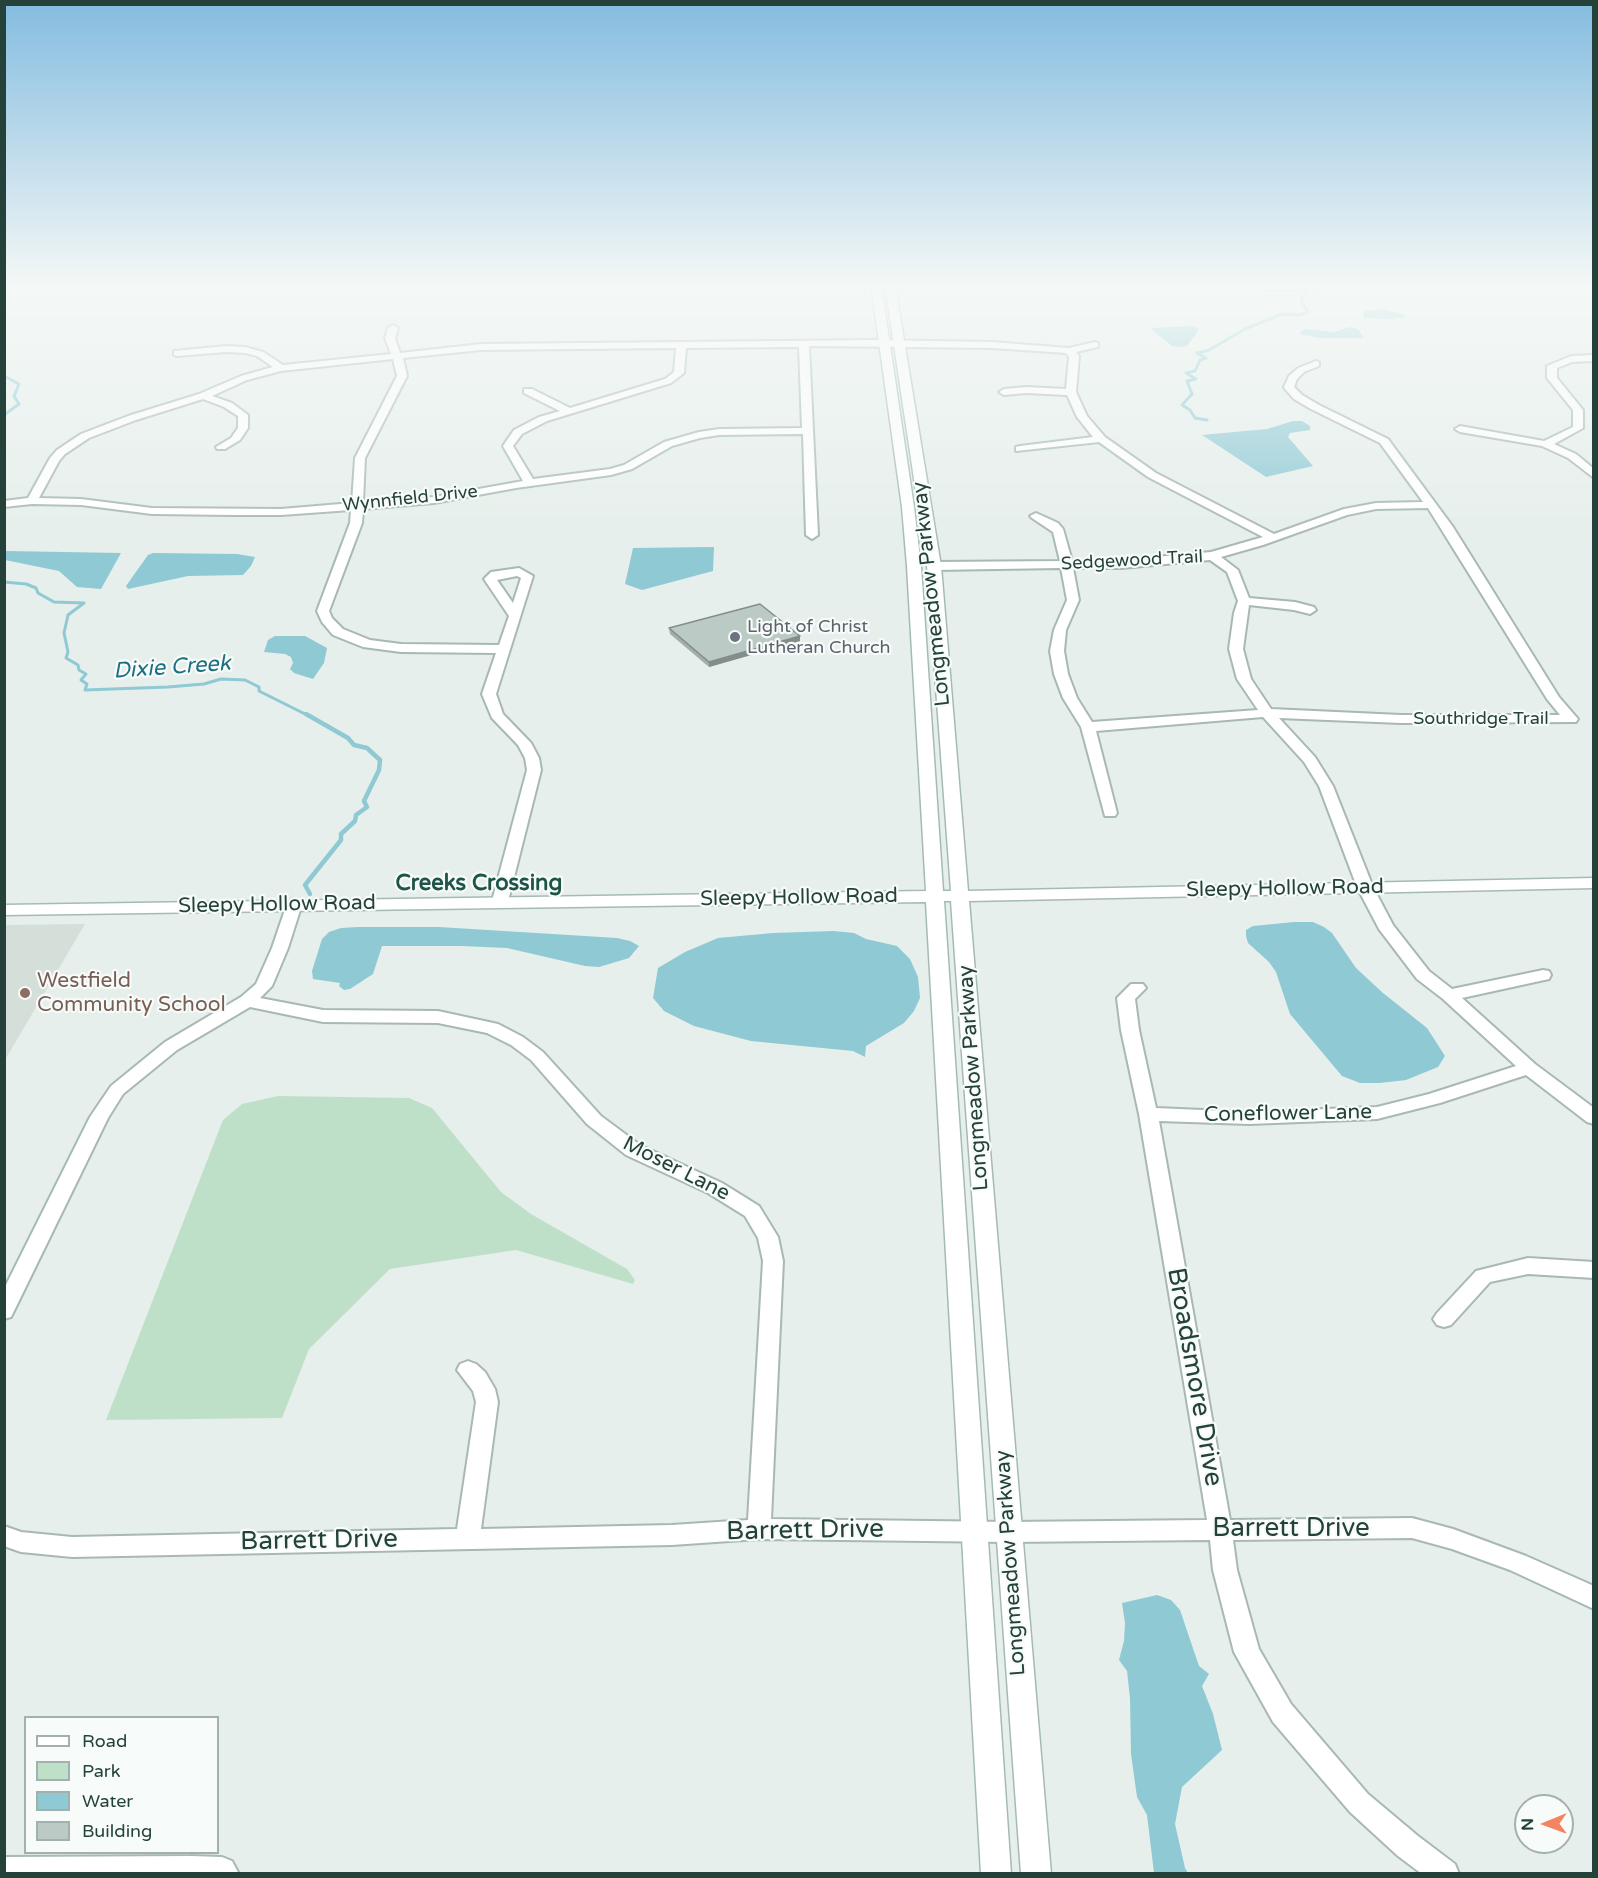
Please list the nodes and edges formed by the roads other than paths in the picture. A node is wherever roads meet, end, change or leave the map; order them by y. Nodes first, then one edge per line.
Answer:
1 (264, 373) edge
2 (401, 373) edge
3 (678, 373) edge
4 (805, 373) edge
5 (895, 373) edge
6 (898, 373) edge
7 (1073, 373) edge
8 (1298, 373) edge
9 (1552, 373) edge
10 (528, 391) dead end
11 (1004, 392) dead end
12 (1071, 392) junction
13 (203, 396) junction
14 (569, 411) junction
15 (1460, 429) dead end
16 (806, 431) junction
17 (1101, 439) junction
18 (1545, 444) junction
19 (221, 447) dead end
20 (1020, 449) dead end
21 (1593, 475) edge
22 (530, 483) junction
23 (32, 501) junction
24 (4, 504) edge
25 (1431, 505) junction
26 (357, 506) junction
27 (1036, 516) dead end
28 (812, 535) dead end
29 (1273, 538) junction
30 (1212, 556) junction
31 (1068, 565) junction
32 (934, 566) junction
33 (1244, 601) junction
34 (1310, 610) dead end
35 (515, 616) dead end
36 (502, 649) junction
37 (1267, 713) junction
38 (1088, 727) junction
39 (1110, 813) dead end
40 (1593, 883) edge
41 (1365, 887) junction
42 (935, 896) junction
43 (960, 896) junction
44 (500, 901) junction
45 (294, 904) junction
46 (4, 910) edge
47 (1543, 975) dead end
48 (1137, 988) dead end
49 (1449, 995) junction
50 (247, 1001) junction
51 (1529, 1068) junction
52 (1148, 1114) junction
53 (1593, 1118) edge
54 (1593, 1270) edge
55 (4, 1311) edge
56 (1444, 1319) dead end
57 (468, 1370) dead end
58 (759, 1529) junction
59 (1220, 1529) junction
60 (974, 1531) junction
61 (1008, 1532) junction
62 (4, 1536) edge
63 (468, 1538) junction
64 (1593, 1598) edge
65 (4, 1871) edge
66 (225, 1874) edge
67 (996, 1874) edge
68 (1036, 1874) edge
69 (1445, 1874) edge

1 - 13 street
2 - 26 street
3 - 14 street
4 - 16 street
5 - 42 street, Longmeadow Parkway
6 - 32 street, Longmeadow Parkway
7 - 12 street
8 - 25 street, Southridge Trail
9 - 18 street
10 - 14 street
11 - 12 street
12 - 17 street
13 - 19 street
13 - 23 street
14 - 22 street
15 - 18 street
16 - 22 street, Wynnfield Drive
16 - 28 street
17 - 20 street
17 - 29 street
18 - 21 street
22 - 26 street, Wynnfield Drive
23 - 24 street, Wynnfield Drive
23 - 26 street, Wynnfield Drive
25 - 29 street, Sedgewood Trail
25 - 37 street, Southridge Trail
26 - 36 street
27 - 31 street
29 - 30 street, Sedgewood Trail
30 - 31 street, Sedgewood Trail
30 - 33 street
31 - 32 street, Sedgewood Trail
31 - 38 street
32 - 43 street, Longmeadow Parkway
33 - 34 street
33 - 37 street
35 - 36 street
36 - 44 street
37 - 38 street, Southridge Trail
37 - 41 street
38 - 39 street
40 - 41 street, Sleepy Hollow Road
41 - 43 street, Sleepy Hollow Road
41 - 49 street
42 - 43 street, Sleepy Hollow Road
42 - 44 street, Sleepy Hollow Road
42 - 60 street, Longmeadow Parkway
43 - 61 street, Longmeadow Parkway
44 - 45 street, Sleepy Hollow Road
45 - 46 street, Sleepy Hollow Road
45 - 50 street
47 - 49 street
48 - 52 street, Broadsmore Drive
49 - 51 street
50 - 55 street
50 - 58 street, Moser Lane
51 - 52 street, Coneflower Lane
51 - 53 street
52 - 59 street, Broadsmore Drive
54 - 56 street
57 - 63 street
58 - 60 street, Barrett Drive
58 - 63 street, Barrett Drive
59 - 61 street, Barrett Drive
59 - 64 street, Barrett Drive
59 - 69 street, Broadsmore Drive
60 - 61 street, Barrett Drive
60 - 67 street, Longmeadow Parkway
61 - 68 street, Longmeadow Parkway
62 - 63 street, Barrett Drive
65 - 66 street

